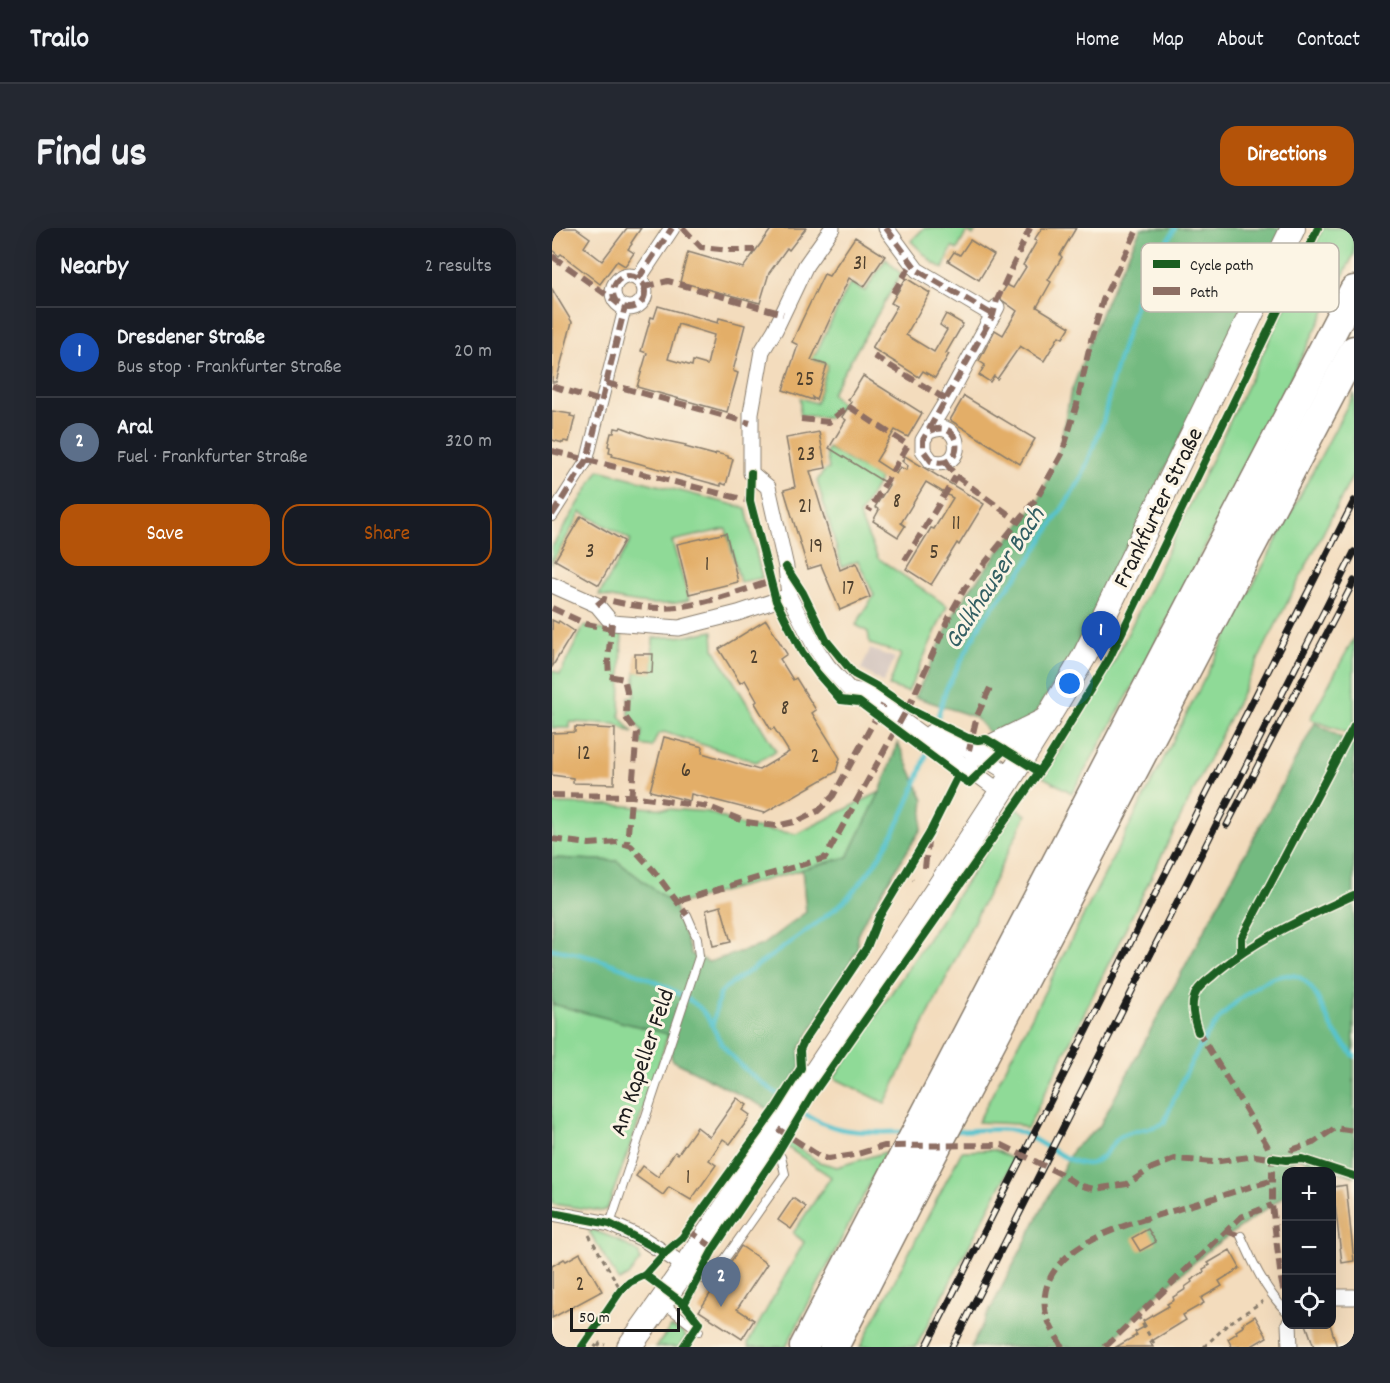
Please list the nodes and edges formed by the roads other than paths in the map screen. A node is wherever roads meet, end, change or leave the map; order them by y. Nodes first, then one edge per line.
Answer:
1 (672, 228) edge
2 (832, 228) edge
3 (886, 228) edge
4 (1293, 228) edge
5 (1286, 243) edge
6 (638, 279) junction
7 (1354, 290) edge
8 (625, 307) junction
9 (1252, 312) edge
10 (1354, 350) edge
11 (930, 431) dead end
12 (552, 515) edge
13 (552, 585) edge
14 (789, 596) junction
15 (1048, 719) junction
16 (967, 754) junction
17 (1007, 784) junction
18 (687, 915) dead end
19 (781, 1157) dead end
20 (913, 1163) junction
21 (552, 1213) edge
22 (610, 1224) junction
23 (1241, 1236) dead end
24 (695, 1272) junction
25 (1354, 1297) edge
26 (1336, 1298) edge
27 (661, 1302) junction
28 (1282, 1305) edge
29 (1288, 1329) edge
30 (699, 1331) dead end
31 (629, 1347) edge
32 (804, 1347) edge
33 (834, 1347) edge
34 (1290, 1347) edge

1 - 6 street
2 - 14 street
3 - 11 street
4 - 5 main road, Frankfurter Straße
6 - 8 street
6 - 8 street
7 - 20 highway
8 - 12 street
9 - 15 main road, Frankfurter Straße
10 - 20 highway
13 - 14 street
14 - 16 street
15 - 16 main road
15 - 17 main road, Frankfurter Straße
16 - 17 street
17 - 24 main road, Frankfurter Straße
18 - 22 lane, Am Kapeller Feld
19 - 24 lane
20 - 32 highway
20 - 33 highway
21 - 22 street
22 - 24 street
23 - 28 lane
24 - 27 main road, Frankfurter Straße
25 - 26 street
27 - 30 lane
27 - 31 main road, Frankfurter Straße
29 - 34 street

